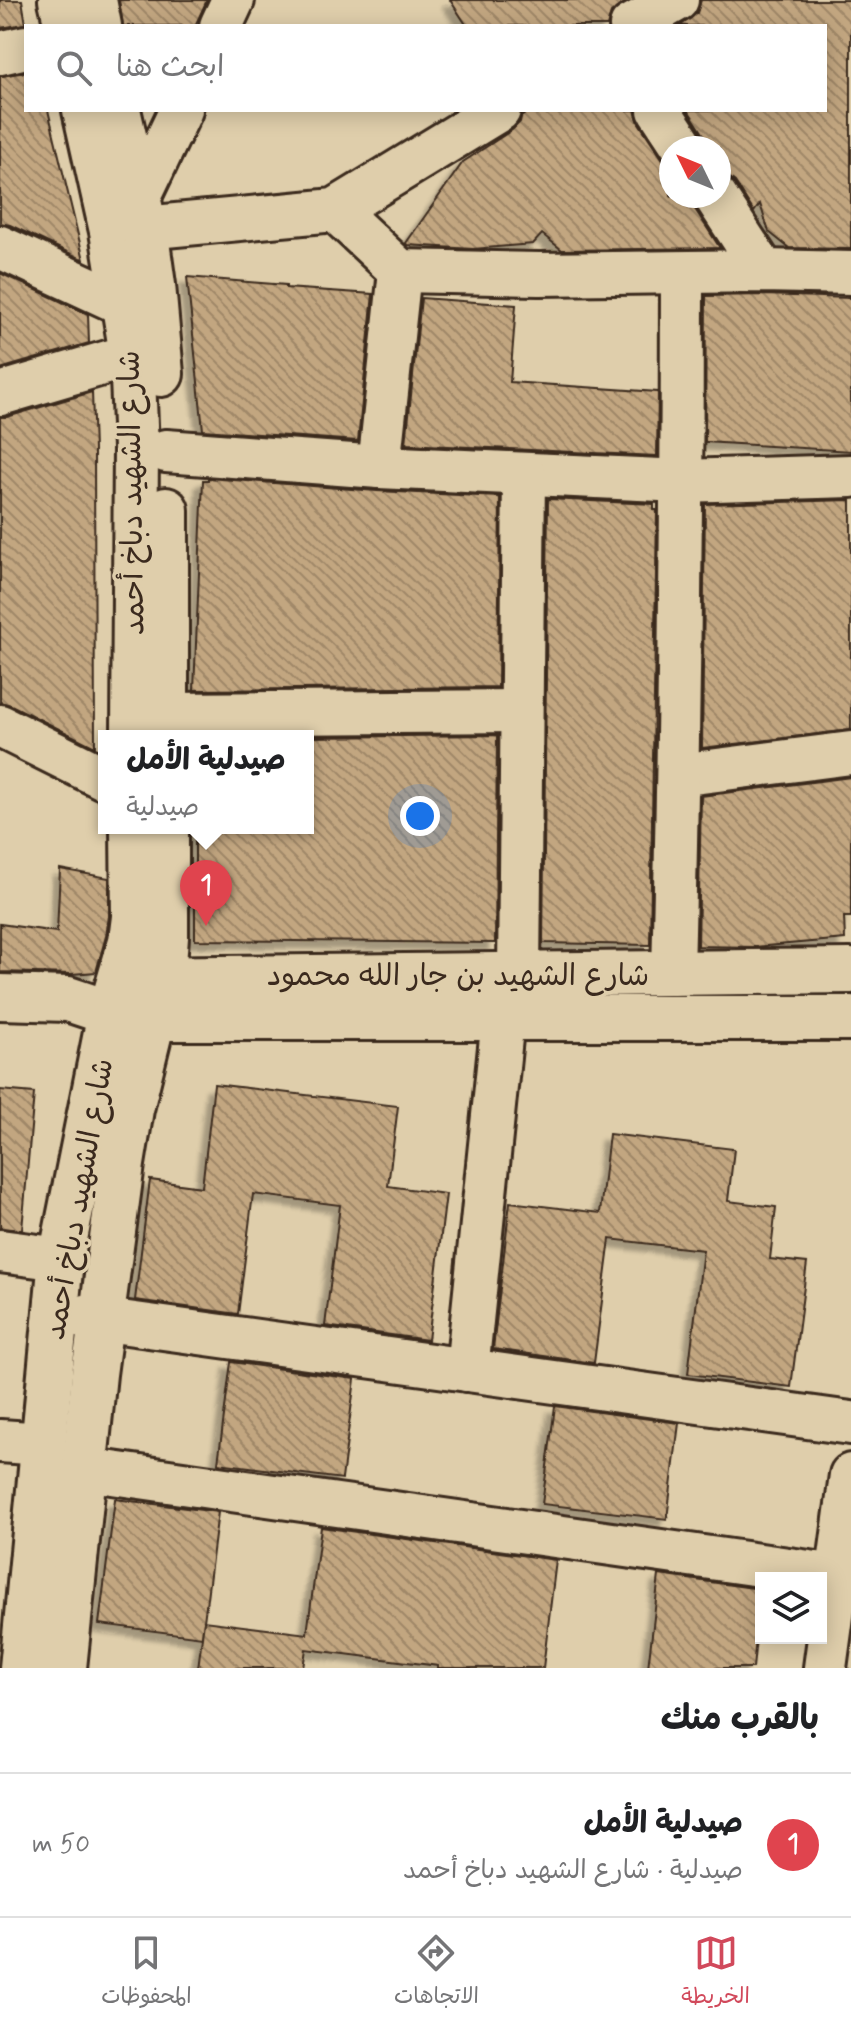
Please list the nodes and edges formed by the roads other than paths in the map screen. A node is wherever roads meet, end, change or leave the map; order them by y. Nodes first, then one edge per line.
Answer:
1 (61, 0) edge
2 (94, 0) edge
3 (233, 0) edge
4 (677, 0) edge
5 (67, 24) edge
6 (99, 24) edge
7 (222, 24) edge
8 (635, 24) edge
9 (24, 47) edge
10 (0, 53) edge
11 (86, 112) edge
12 (118, 112) edge
13 (180, 112) edge
14 (496, 112) edge
15 (660, 112) edge
16 (676, 136) edge
17 (723, 208) edge
18 (335, 210) junction
19 (131, 220) junction
20 (0, 247) edge
21 (400, 271) junction
22 (764, 271) junction
23 (851, 273) edge
24 (682, 274) junction
25 (123, 304) junction
26 (132, 355) junction
27 (0, 394) edge
28 (166, 451) junction
29 (379, 467) junction
30 (524, 474) junction
31 (851, 476) edge
32 (682, 481) junction
33 (521, 711) junction
34 (0, 726) edge
35 (155, 729) edge
36 (851, 753) edge
37 (98, 775) edge
38 (678, 775) junction
39 (133, 834) edge
40 (166, 834) edge
41 (851, 971) edge
42 (519, 974) junction
43 (673, 974) junction
44 (0, 997) edge
45 (115, 997) junction
46 (158, 998) junction
47 (503, 1018) junction
48 (851, 1018) edge
49 (0, 1251) edge
50 (61, 1259) junction
51 (55, 1313) junction
52 (101, 1319) junction
53 (467, 1370) junction
54 (851, 1423) edge
55 (0, 1441) edge
56 (44, 1444) junction
57 (84, 1469) junction
58 (849, 1496) edge
59 (837, 1576) junction
60 (33, 1599) edge
61 (22, 1668) edge
62 (64, 1668) edge
63 (825, 1668) edge

1 - 5 street
2 - 6 street
3 - 7 street
4 - 8 street
9 - 10 street
11 - 19 street, شارع الشهيد دباخ أحمد
12 - 19 street, شارع الشهيد دباخ أحمد
13 - 19 street
14 - 18 street
15 - 16 street
17 - 22 street
18 - 19 street
18 - 21 street
19 - 25 street, شارع الشهيد دباخ أحمد
19 - 28 street, شارع الشهيد دباخ أحمد
20 - 25 street
21 - 24 street
21 - 29 street
22 - 23 street
22 - 24 street
24 - 32 street
25 - 26 street, شارع الشهيد دباخ أحمد
26 - 27 street
26 - 35 street, شارع الشهيد دباخ أحمد
28 - 29 street
28 - 35 street, شارع الشهيد دباخ أحمد
29 - 30 street
30 - 32 street
30 - 33 street
31 - 32 street
32 - 38 street
33 - 35 street
33 - 42 street
34 - 37 street
36 - 38 street
38 - 43 street
39 - 45 street, شارع الشهيد دباخ أحمد
40 - 46 street, شارع الشهيد دباخ أحمد
41 - 43 street, شارع الشهيد بن جار الله محمود
42 - 43 street, شارع الشهيد بن جار الله محمود
42 - 46 street, شارع الشهيد بن جار الله محمود
44 - 45 street, شارع الشهيد بن جار الله محمود
45 - 46 street, شارع الشهيد بن جار الله محمود
45 - 50 street, شارع الشهيد دباخ أحمد
46 - 47 street, شارع الشهيد بن جار الله محمود
46 - 52 street, شارع الشهيد دباخ أحمد
47 - 48 street, شارع الشهيد بن جار الله محمود
47 - 53 street
49 - 50 street
50 - 51 street, شارع الشهيد دباخ أحمد
51 - 52 street
51 - 56 street, شارع الشهيد دباخ أحمد
52 - 53 street
52 - 57 street, شارع الشهيد دباخ أحمد
53 - 54 street
55 - 56 street
56 - 60 street, شارع الشهيد دباخ أحمد
57 - 59 street
57 - 60 street, شارع الشهيد دباخ أحمد
58 - 59 street
59 - 63 street
60 - 61 street, شارع الشهيد دباخ أحمد
60 - 62 street, شارع الشهيد دباخ أحمد

